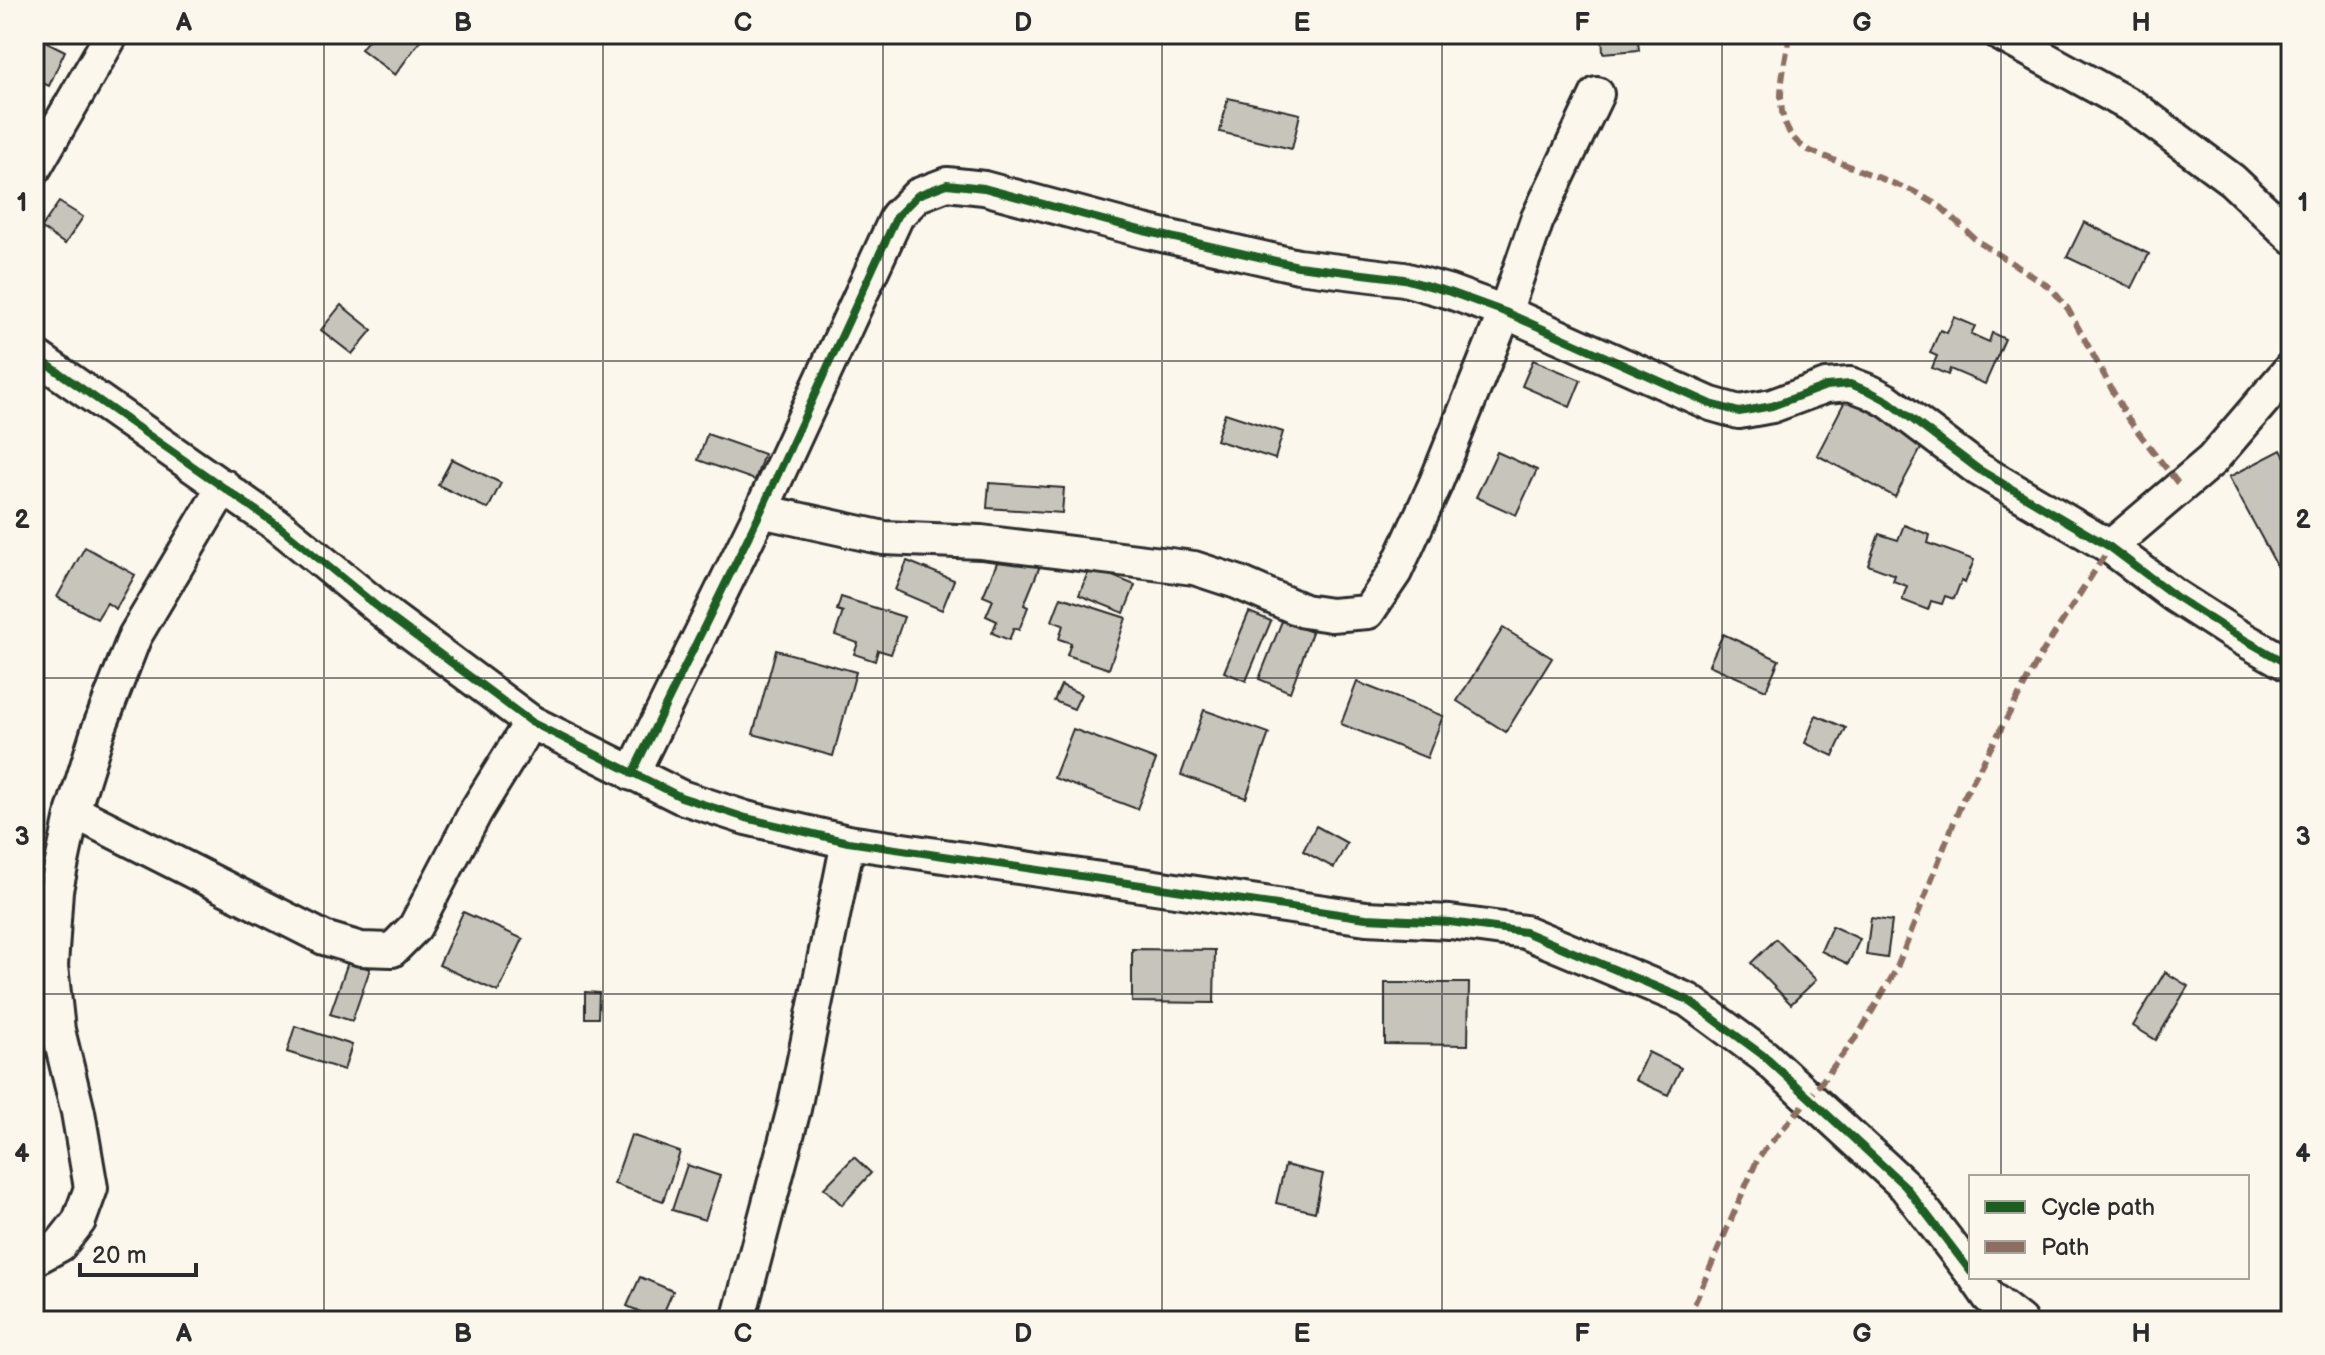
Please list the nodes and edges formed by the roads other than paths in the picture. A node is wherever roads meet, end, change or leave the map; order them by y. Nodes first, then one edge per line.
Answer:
1 (112, 34) edge
2 (2000, 34) edge
3 (1597, 94) dead end
4 (34, 169) edge
5 (2291, 236) edge
6 (1505, 312) junction
7 (34, 355) edge
8 (2291, 368) edge
9 (224, 486) junction
10 (761, 511) junction
11 (2110, 547) junction
12 (2291, 666) edge
13 (531, 722) junction
14 (632, 774) junction
15 (73, 811) junction
16 (848, 842) junction
17 (34, 1259) edge
18 (1969, 1269) edge
19 (1976, 1279) edge
20 (738, 1321) edge
21 (2020, 1321) edge

1 - 4 street
2 - 5 street
3 - 6 street
6 - 10 street
6 - 10 street
6 - 11 street
7 - 9 street
8 - 11 street
9 - 13 street
9 - 15 street
10 - 14 street
11 - 12 street
13 - 14 street
13 - 15 street
14 - 16 street
15 - 17 street
16 - 18 street
16 - 20 street
19 - 21 street

